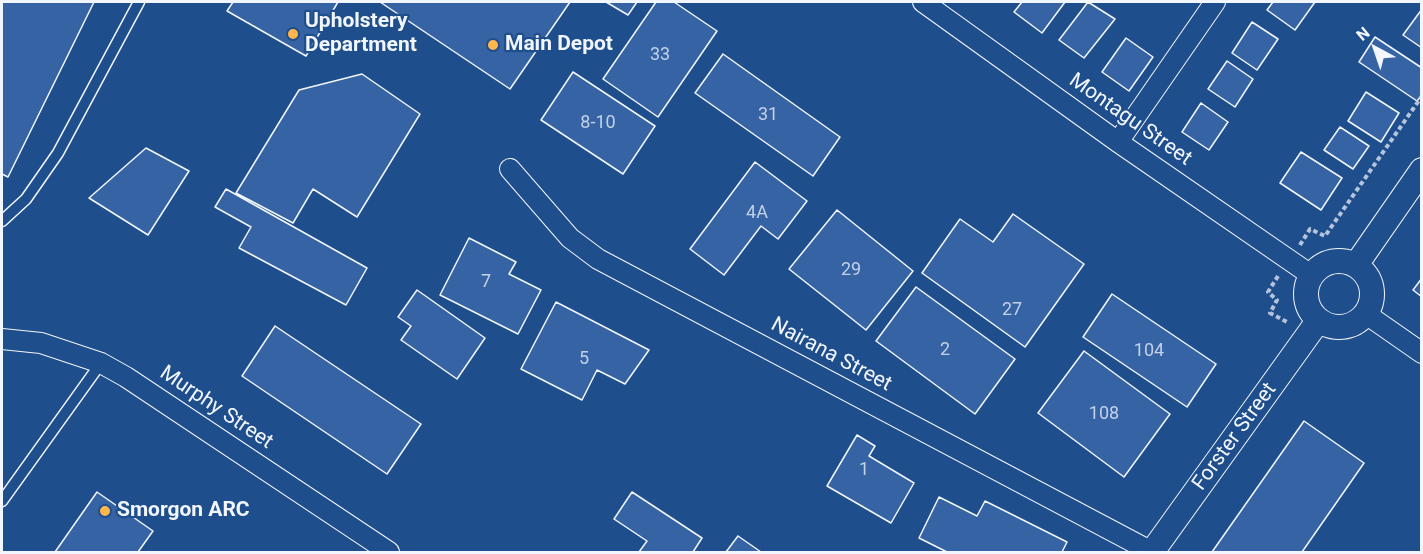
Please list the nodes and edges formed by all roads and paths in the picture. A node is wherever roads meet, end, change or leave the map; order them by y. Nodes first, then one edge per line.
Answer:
1 (139, 2) edge
2 (923, 2) edge
3 (1215, 2) edge
4 (1422, 96) edge
5 (1118, 142) junction
6 (510, 169) dead end
7 (1422, 170) edge
8 (2, 221) edge
9 (1290, 259) junction
10 (1356, 265) junction
11 (1311, 275) junction
12 (1366, 314) junction
13 (1308, 325) junction
14 (2, 339) edge
15 (1422, 353) edge
16 (101, 363) junction
17 (2, 501) edge
18 (389, 552) edge
19 (1152, 552) edge

1 - 8 lane
2 - 5 street, Montagu Street
3 - 5 street
4 - 9 path
5 - 9 street, Montagu Street
6 - 19 street, Nairana Street
7 - 10 street
9 - 11 street, Montagu Street
9 - 13 path
10 - 11 street
10 - 12 street
11 - 13 street
12 - 13 street
12 - 15 street
13 - 19 street, Forster Street
14 - 16 street, Murphy Street
16 - 17 lane
16 - 18 street, Murphy Street

